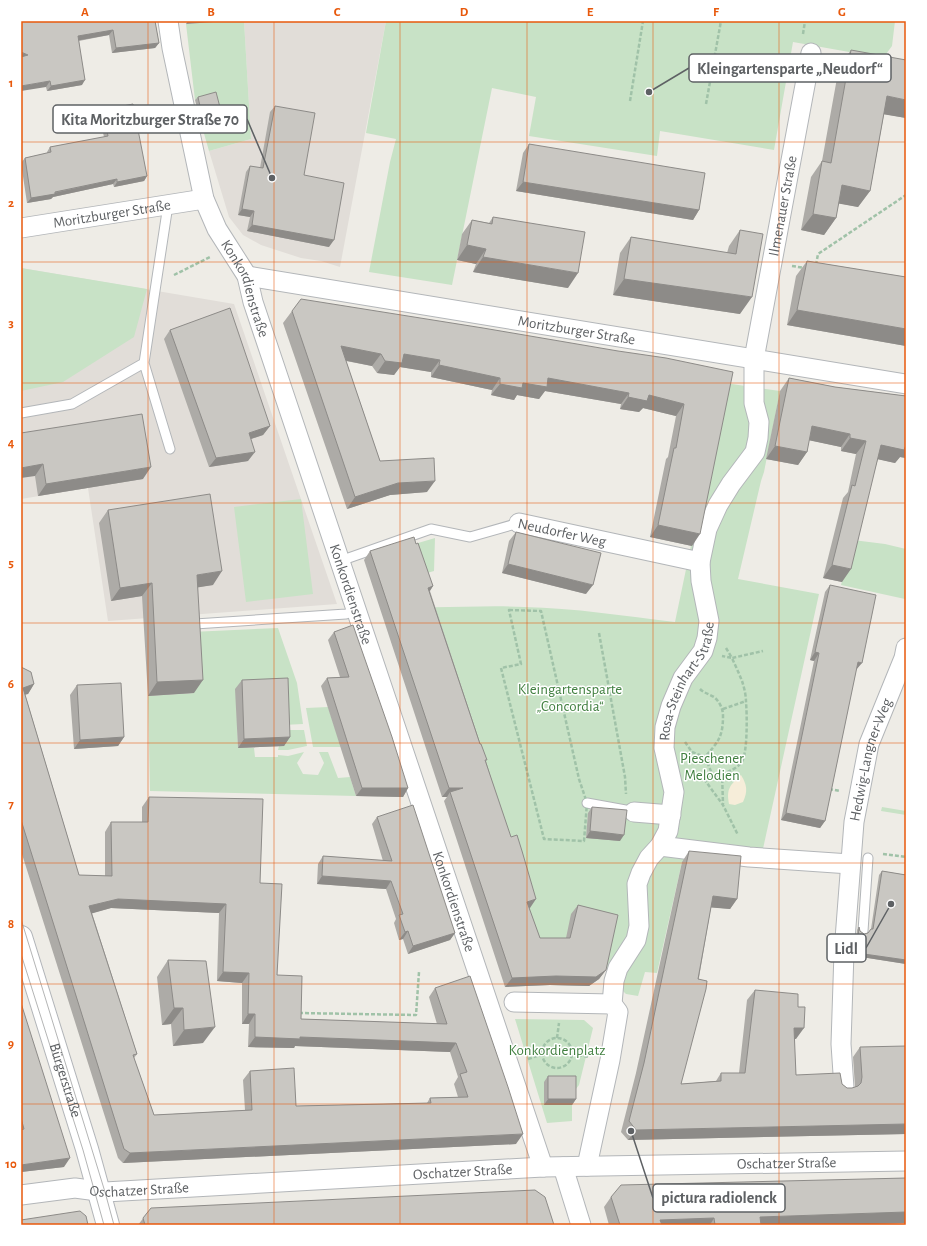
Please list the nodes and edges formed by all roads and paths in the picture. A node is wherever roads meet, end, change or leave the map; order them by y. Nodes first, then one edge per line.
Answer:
1 (168, 21) edge
2 (643, 21) edge
3 (721, 21) edge
4 (811, 53) dead end
5 (630, 101) dead end
6 (706, 104) dead end
7 (906, 195) edge
8 (204, 199) junction
9 (168, 205) junction
10 (21, 228) edge
11 (229, 248) junction
12 (771, 263) junction
13 (808, 269) edge
14 (815, 270) edge
15 (247, 276) junction
16 (155, 285) junction
17 (754, 359) junction
18 (144, 363) junction
19 (906, 384) edge
20 (21, 413) edge
21 (170, 449) dead end
22 (519, 523) joint
23 (340, 560) junction
24 (700, 562) junction
25 (356, 611) junction
26 (195, 624) edge
27 (599, 633) dead end
28 (703, 651) junction
29 (763, 651) dead end
30 (905, 655) edge
31 (732, 658) junction
32 (687, 673) junction
33 (702, 691) junction
34 (699, 695) dead end
35 (746, 701) junction
36 (723, 709) junction
37 (684, 736) dead end
38 (705, 757) junction
39 (722, 773) junction
40 (713, 776) junction
41 (704, 779) junction
42 (674, 792) junction
43 (587, 803) junction
44 (723, 805) junction
45 (630, 811) junction
46 (671, 815) junction
47 (660, 846) junction
48 (749, 857) junction
49 (859, 861) junction
50 (863, 931) edge
51 (21, 937) edge
52 (419, 972) dead end
53 (514, 1002) dead end
54 (612, 1004) junction
55 (295, 1013) edge
56 (543, 1054) joint
57 (844, 1088) edge
58 (906, 1161) edge
59 (587, 1166) junction
60 (543, 1167) junction
61 (562, 1167) junction
62 (100, 1191) junction
63 (21, 1195) edge
64 (108, 1225) edge
65 (581, 1225) edge

1 - 8 street, Konkordienstraße
2 - 5 path
3 - 6 path
4 - 12 street, Ilmenauer Straße
7 - 14 path
8 - 9 street, Moritzburger Straße
8 - 11 street, Konkordienstraße
9 - 10 street, Moritzburger Straße
9 - 16 lane
11 - 15 street, Konkordienstraße
11 - 16 path
12 - 13 path
12 - 17 street, Ilmenauer Straße
15 - 17 street, Moritzburger Straße
15 - 23 street, Konkordienstraße
16 - 18 lane
17 - 19 street, Moritzburger Straße
17 - 24 street, Rosa-Steinhart-Straße
18 - 20 lane
18 - 21 lane
22 - 23 lane, Neudorfer Weg
22 - 24 street, Neudorfer Weg
23 - 25 street, Konkordienstraße
24 - 28 street, Rosa-Steinhart-Straße
25 - 26 lane
25 - 60 street, Konkordienstraße
27 - 45 path
28 - 31 path
28 - 32 street, Rosa-Steinhart-Straße
29 - 31 path
30 - 49 street, Hedwig-Langner-Weg
31 - 35 path
32 - 33 path
32 - 42 street, Rosa-Steinhart-Straße
33 - 34 path
33 - 36 path
35 - 36 path
35 - 39 path
36 - 38 path
37 - 38 path
38 - 40 path
39 - 40 path
39 - 44 path
40 - 41 path
41 - 42 path
41 - 44 path
42 - 46 street, Rosa-Steinhart-Straße
43 - 43 path
43 - 45 lane
44 - 48 path
45 - 46 street
46 - 47 street, Rosa-Steinhart-Straße
47 - 48 street
47 - 54 street, Rosa-Steinhart-Straße
48 - 49 street
49 - 50 lane
49 - 57 street, Hedwig-Langner-Weg
51 - 62 street, Bürgerstraße
52 - 55 path
53 - 54 street
54 - 59 street
56 - 56 path
58 - 59 street, Oschatzer Straße
59 - 61 street, Oschatzer Straße
60 - 61 street, Oschatzer Straße
60 - 62 street, Oschatzer Straße
61 - 65 street
62 - 63 street, Oschatzer Straße
62 - 64 street, Bürgerstraße

